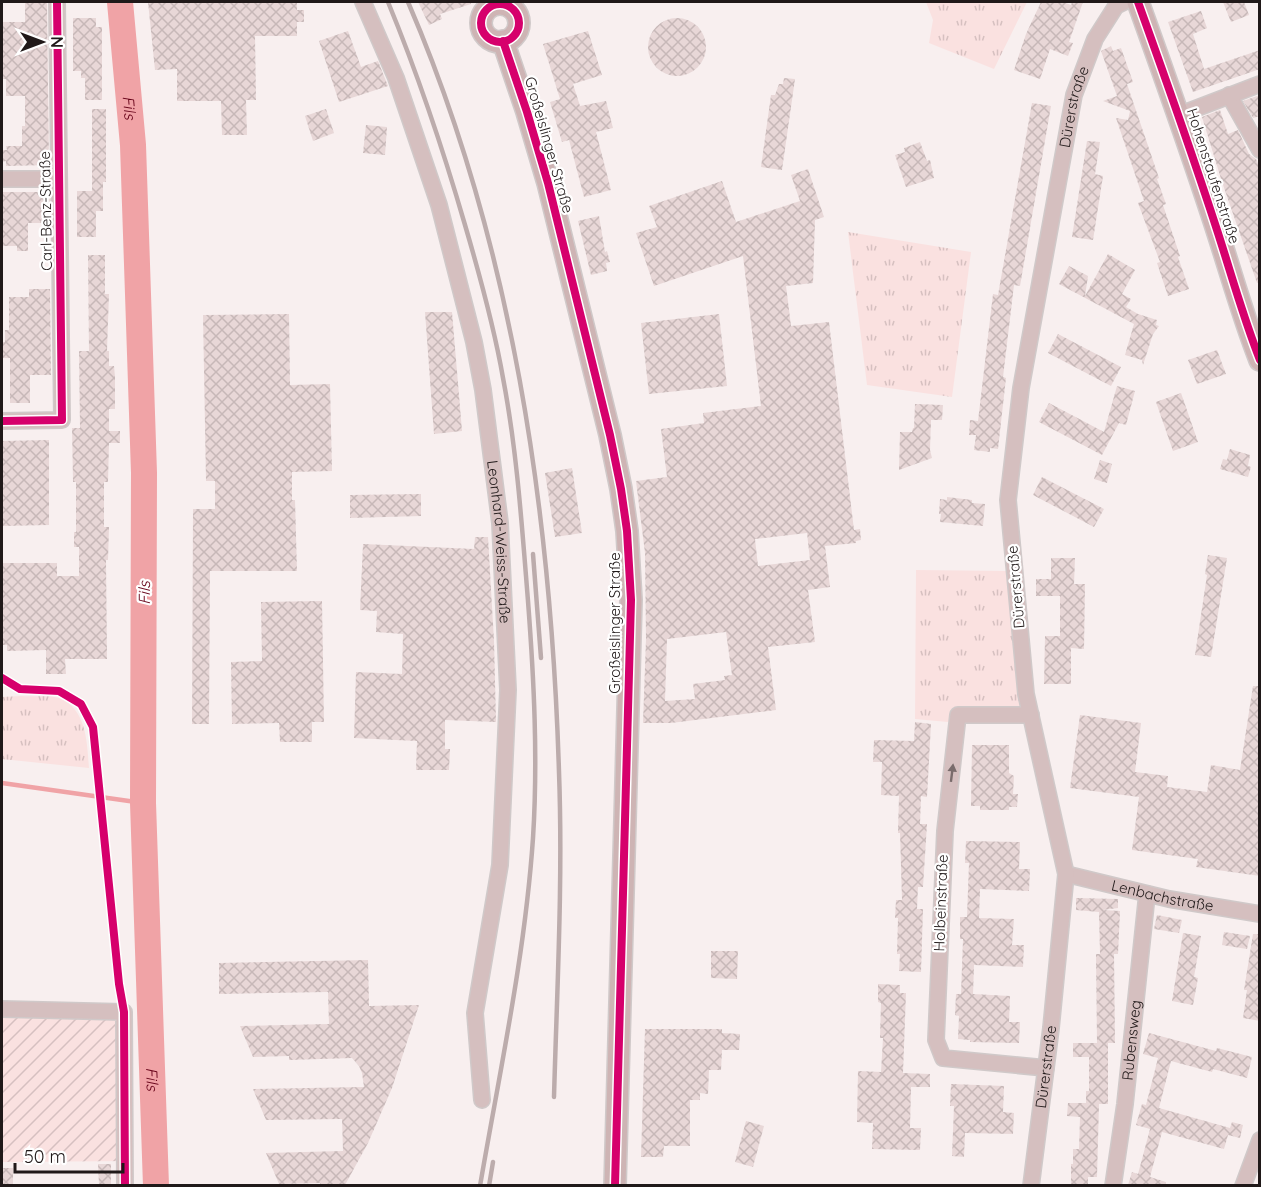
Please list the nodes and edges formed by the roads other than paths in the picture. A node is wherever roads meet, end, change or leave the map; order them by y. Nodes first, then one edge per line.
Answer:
1 (57, 2) edge
2 (363, 2) edge
3 (1124, 2) edge
4 (1138, 2) edge
5 (494, 3) edge
6 (1260, 84) edge
7 (1229, 95) junction
8 (1179, 115) junction
9 (1260, 150) edge
10 (2, 179) edge
11 (59, 179) junction
12 (1254, 329) edge
13 (1260, 360) edge
14 (2, 421) edge
15 (1031, 716) junction
16 (1066, 874) junction
17 (1147, 894) junction
18 (1260, 914) edge
19 (2, 1009) edge
20 (1046, 1068) junction
21 (482, 1100) dead end
22 (1260, 1140) edge
23 (125, 1185) edge
24 (615, 1185) edge
25 (1031, 1185) edge
26 (1113, 1185) edge
27 (1243, 1185) edge

1 - 11 street, Carl-Benz-Straße
2 - 21 street, Leonhard-Weiss-Straße
3 - 15 street, Dürerstraße
4 - 8 main road, Hohenstaufenstraße
5 - 24 main road, Großeislinger Straße
6 - 7 street
7 - 8 street
7 - 9 street
8 - 12 main road, Hohenstaufenstraße
10 - 11 street
11 - 14 street, Carl-Benz-Straße
12 - 13 main road, Hohenstaufenstraße
15 - 16 street, Dürerstraße
20 -> 15 street, Holbeinstraße
16 - 17 street, Lenbachstraße
16 - 20 street, Dürerstraße
17 - 18 street, Lenbachstraße
17 - 26 street, Rubensweg
19 - 23 street
20 - 25 street, Dürerstraße
22 - 27 street

